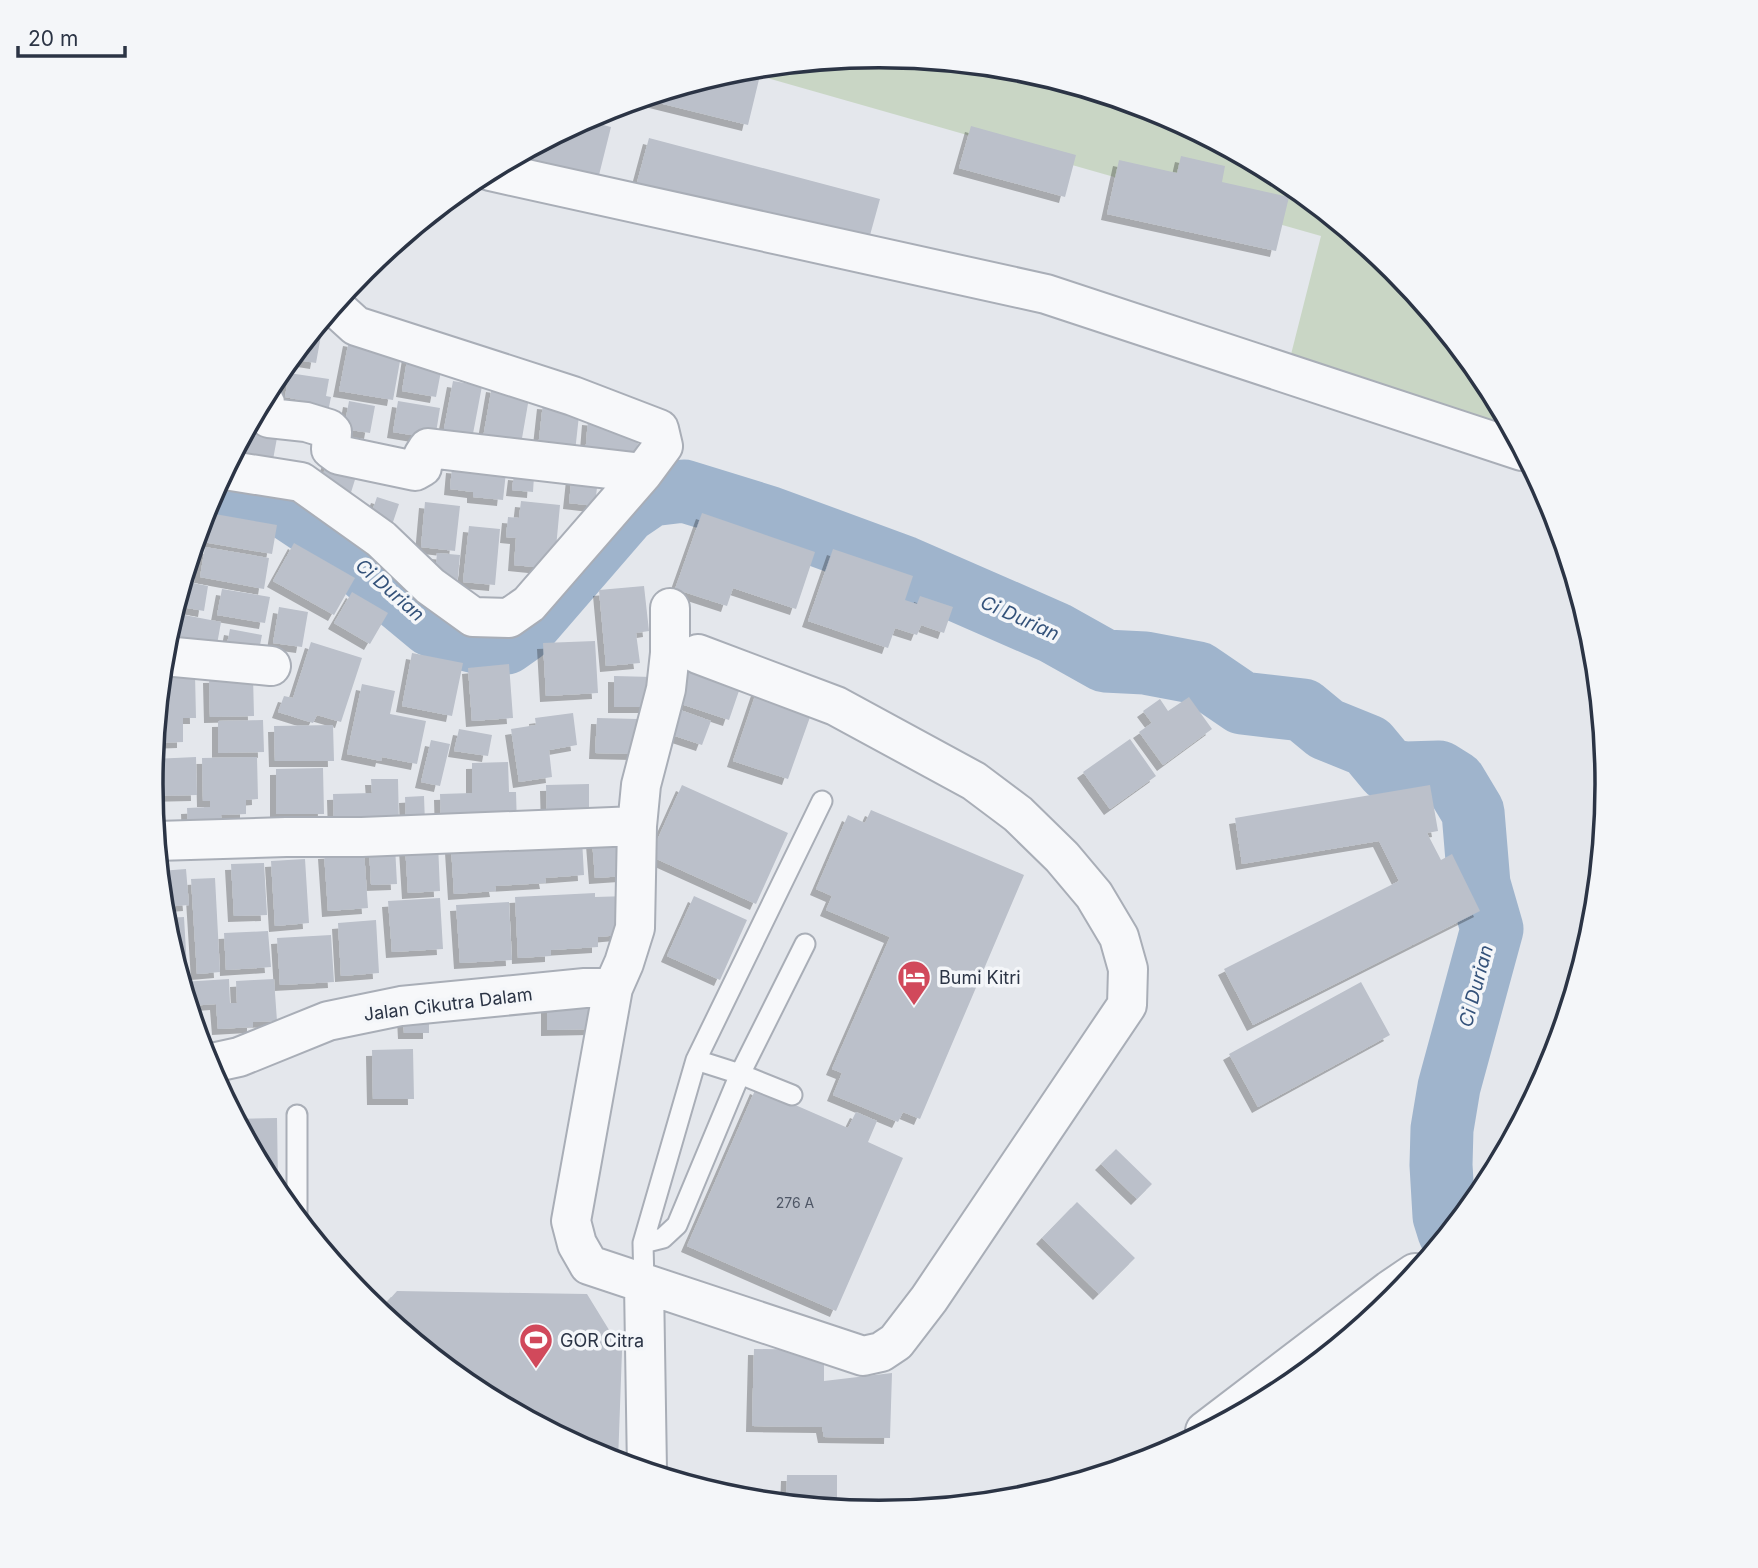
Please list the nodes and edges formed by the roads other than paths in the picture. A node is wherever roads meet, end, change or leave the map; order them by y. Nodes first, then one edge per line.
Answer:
1 (505, 174) edge
2 (341, 312) edge
3 (266, 415) edge
4 (1510, 447) edge
5 (235, 472) edge
6 (643, 473) junction
7 (670, 608) dead end
8 (698, 654) dead end
9 (175, 657) edge
10 (271, 666) dead end
11 (822, 801) dead end
12 (637, 826) junction
13 (166, 841) edge
14 (805, 944) dead end
15 (614, 988) junction
16 (696, 1060) junction
17 (219, 1061) edge
18 (740, 1074) junction
19 (792, 1095) dead end
20 (297, 1115) dead end
21 (297, 1200) edge
22 (643, 1243) junction
23 (644, 1284) junction
24 (1359, 1315) edge
25 (1258, 1391) edge
26 (647, 1461) edge

1 - 4 street
2 - 6 street
3 - 6 street
5 - 6 street
7 - 12 street
8 - 23 street
9 - 10 street
11 - 16 lane
12 - 13 street
12 - 15 street
14 - 18 lane
15 - 17 street, Jalan Cikutra Dalam
15 - 23 street
16 - 18 lane
16 - 22 lane
18 - 19 lane
18 - 22 lane
20 - 21 lane
22 - 23 lane
23 - 26 street
24 - 25 street

